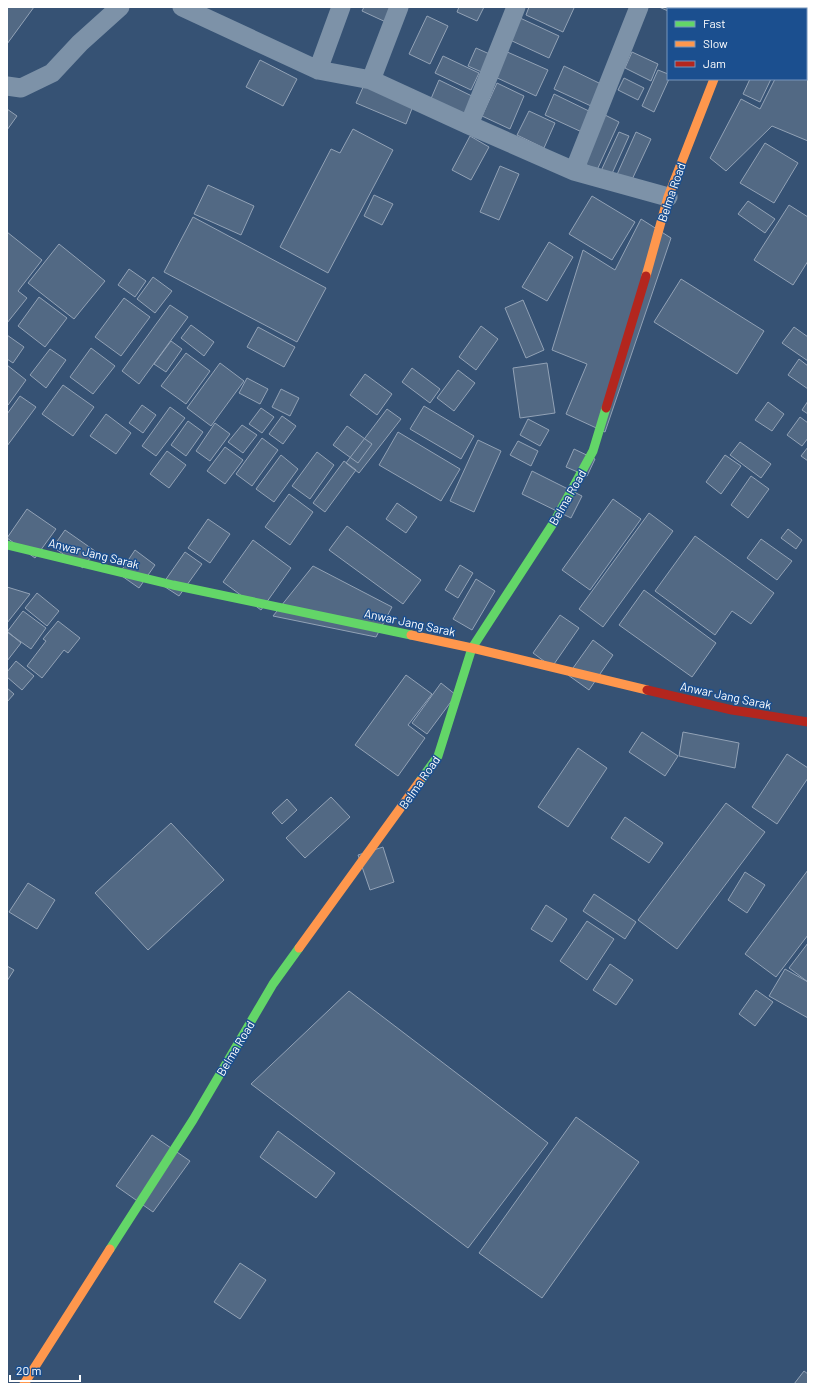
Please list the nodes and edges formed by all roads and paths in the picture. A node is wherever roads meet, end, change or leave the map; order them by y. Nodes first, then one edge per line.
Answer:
1 (120, 7) edge
2 (182, 7) edge
3 (341, 7) edge
4 (399, 7) edge
5 (516, 7) edge
6 (639, 7) edge
7 (318, 70) junction
8 (371, 80) junction
9 (714, 80) edge
10 (7, 86) edge
11 (469, 125) junction
12 (574, 171) junction
13 (668, 197) junction
14 (7, 544) edge
15 (472, 648) junction
16 (808, 722) edge
17 (24, 1384) edge

1 - 10 street
2 - 7 street
3 - 7 street
4 - 8 street
5 - 11 street
6 - 12 street
7 - 8 street
8 - 11 street
9 - 13 street, Belma Road
11 - 12 street
12 - 13 street
13 - 15 street, Belma Road
14 - 15 street, Anwar Jang Sarak
15 - 16 street, Anwar Jang Sarak
15 - 17 street, Belma Road

